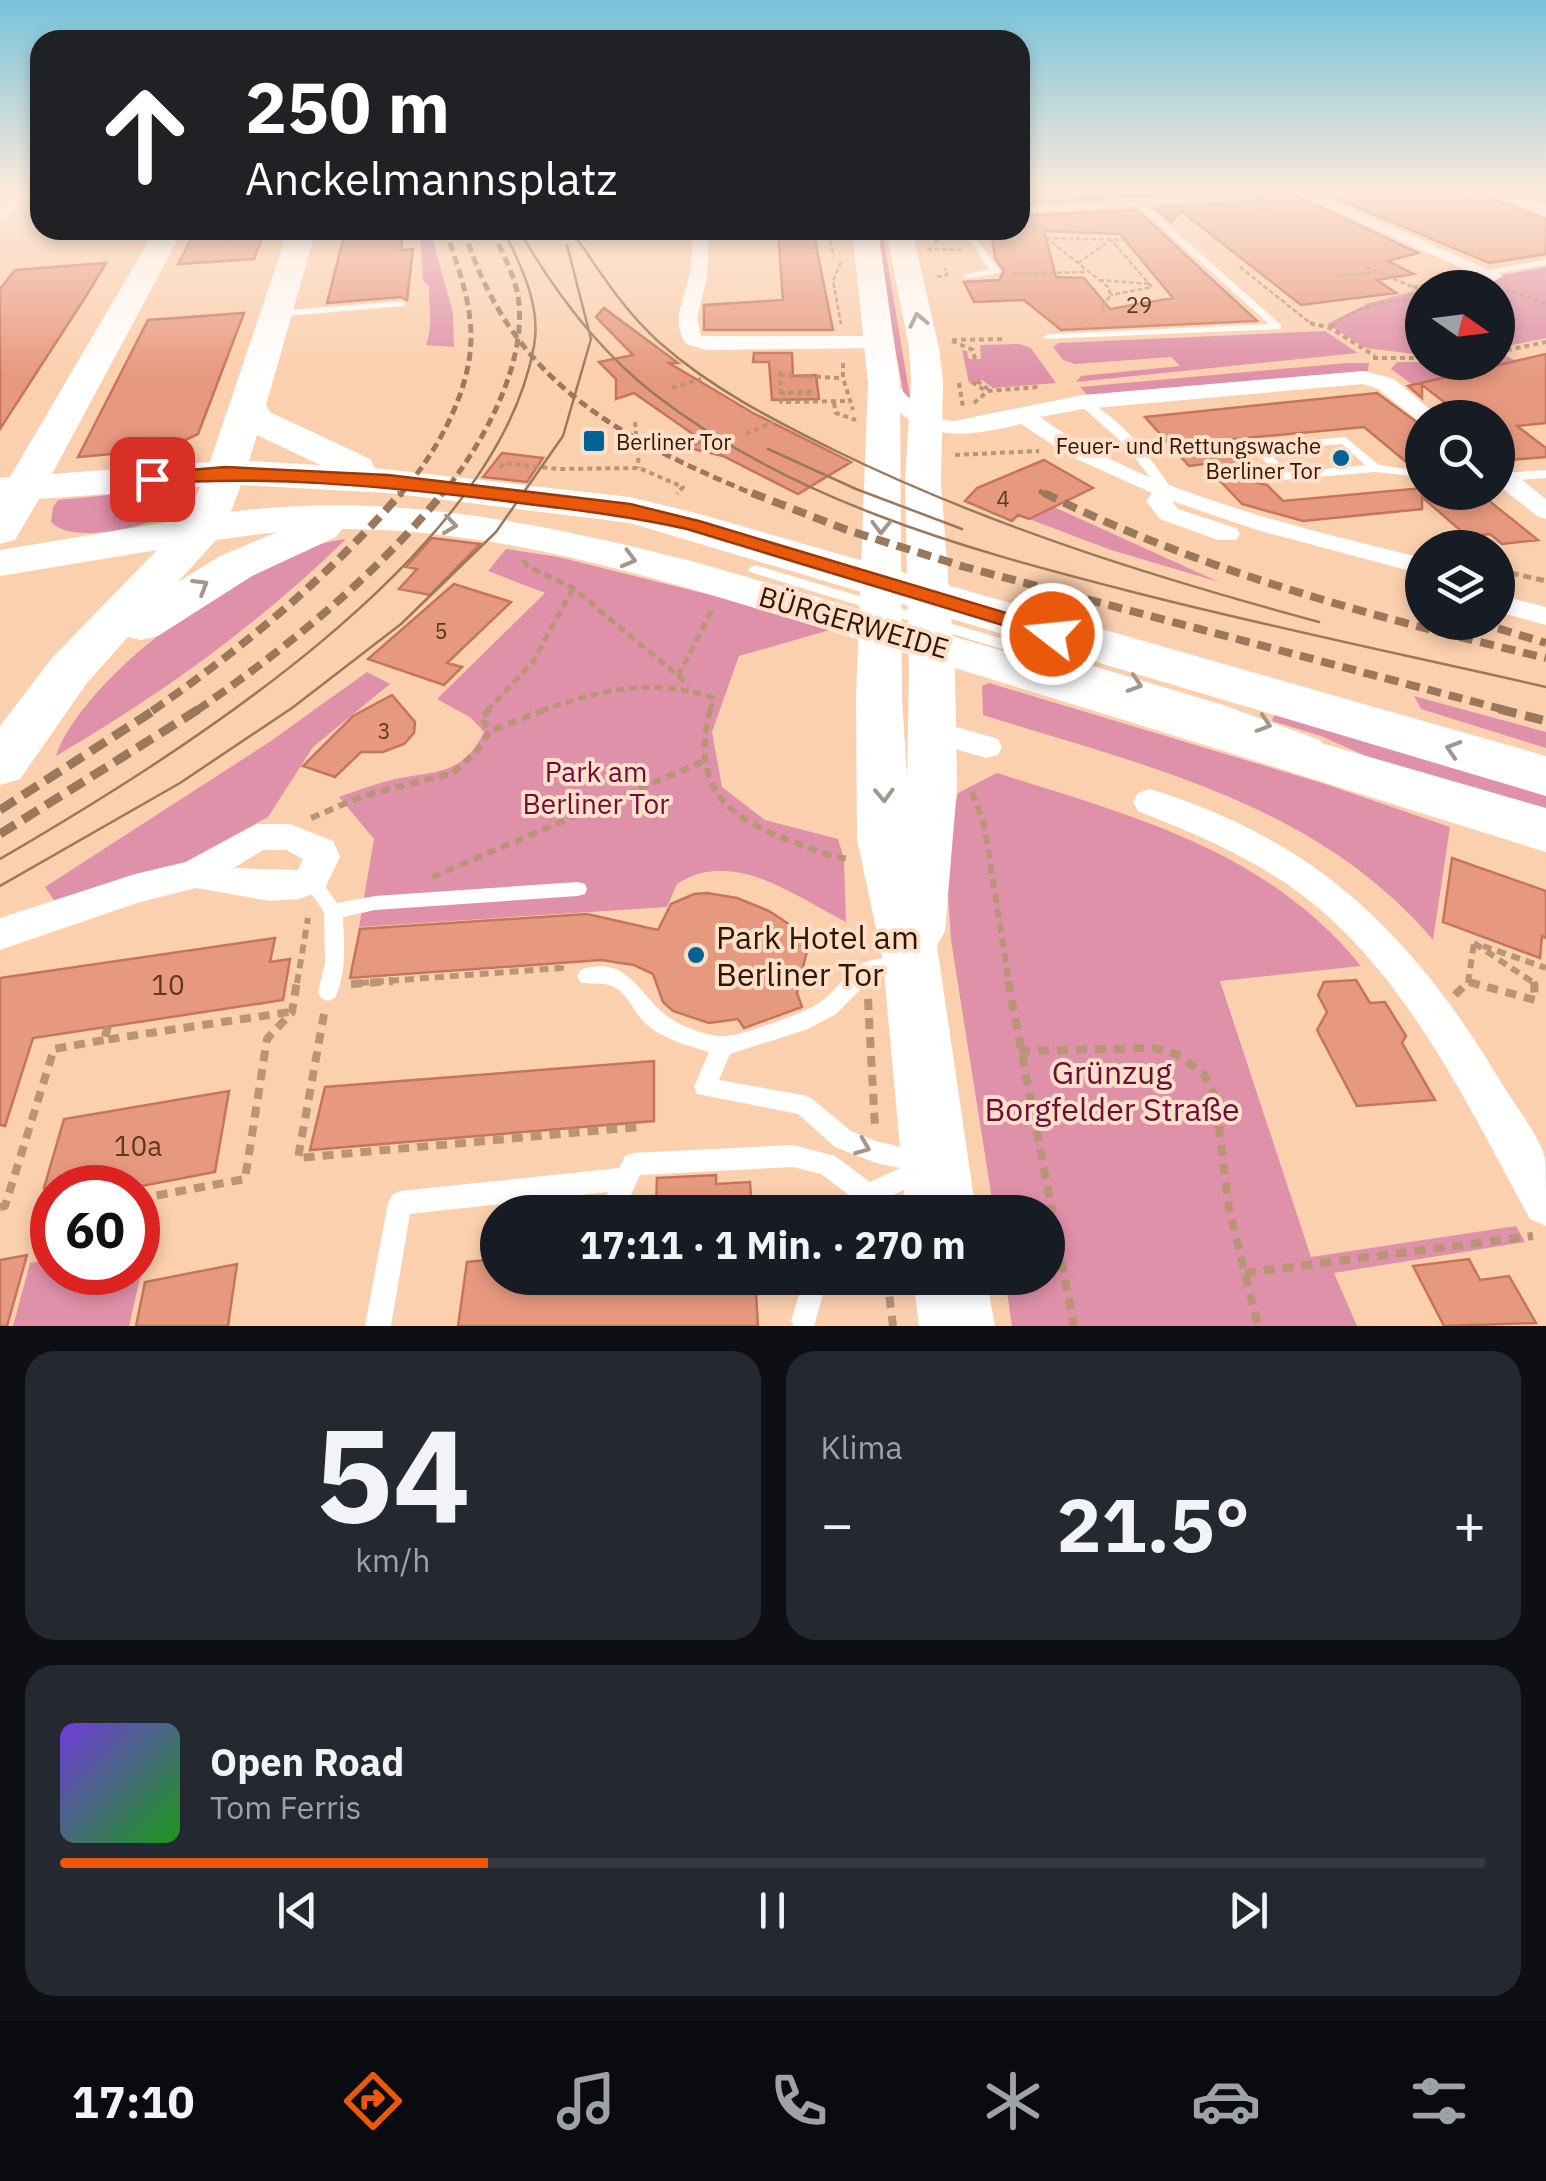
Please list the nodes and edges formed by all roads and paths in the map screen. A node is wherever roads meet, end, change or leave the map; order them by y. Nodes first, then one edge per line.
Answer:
1 (156, 252) edge
2 (295, 252) edge
3 (699, 252) edge
4 (831, 252) edge
5 (846, 252) edge
6 (912, 252) edge
7 (981, 252) edge
8 (1063, 252) edge
9 (1095, 252) edge
10 (1122, 252) edge
11 (1194, 252) edge
12 (1433, 252) edge
13 (1546, 262) edge
14 (1078, 264) junction
15 (1366, 267) dead end
16 (944, 268) dead end
17 (1473, 270) edge
18 (995, 272) junction
19 (1088, 272) junction
20 (1379, 272) junction
21 (1515, 272) edge
22 (946, 274) dead end
23 (1336, 276) dead end
24 (967, 277) dead end
25 (1099, 280) junction
26 (1151, 284) junction
27 (1405, 284) edge
28 (1515, 289) edge
29 (1112, 294) junction
30 (1405, 301) edge
31 (1546, 302) edge
32 (401, 304) dead end
33 (1104, 312) dead end
34 (276, 314) junction
35 (1314, 326) dead end
36 (848, 328) dead end
37 (1330, 328) junction
38 (1048, 337) dead end
39 (1004, 339) dead end
40 (881, 342) junction
41 (1546, 342) edge
42 (1515, 348) edge
43 (975, 359) dead end
44 (1405, 362) edge
45 (1379, 369) junction
46 (842, 378) dead end
47 (700, 379) dead end
48 (974, 381) dead end
49 (884, 383) junction
50 (1043, 387) dead end
51 (672, 388) dead end
52 (783, 392) junction
53 (812, 393) dead end
54 (1411, 400) edge
55 (849, 401) dead end
56 (1083, 402) junction
57 (834, 403) dead end
58 (247, 404) junction
59 (1023, 414) junction
60 (921, 417) junction
61 (635, 422) dead end
62 (773, 422) dead end
63 (746, 434) dead end
64 (713, 438) dead end
65 (699, 442) dead end
66 (874, 442) junction
67 (1064, 443) junction
68 (1004, 446) dead end
69 (1012, 455) junction
70 (639, 468) junction
71 (1375, 468) junction
72 (935, 469) junction
73 (1405, 472) edge
74 (226, 473) junction
75 (496, 473) dead end
76 (1546, 474) edge
77 (1515, 475) edge
78 (1285, 476) junction
79 (1257, 478) dead end
80 (1515, 487) edge
81 (13, 489) edge
82 (1167, 491) junction
83 (675, 496) dead end
84 (376, 498) junction
85 (1546, 511) edge
86 (204, 527) junction
87 (0, 530) edge
88 (110, 545) junction
89 (523, 557) dead end
90 (1405, 562) edge
91 (0, 563) edge
92 (756, 569) dead end
93 (1515, 574) edge
94 (1546, 581) edge
95 (1405, 582) edge
96 (573, 588) junction
97 (1515, 588) edge
98 (1546, 596) edge
99 (715, 604) dead end
100 (1515, 608) edge
101 (1546, 616) edge
102 (87, 652) junction
103 (678, 676) junction
104 (691, 688) junction
105 (932, 730) junction
106 (490, 732) junction
107 (986, 747) dead end
108 (702, 762) junction
109 (0, 765) edge
110 (1345, 767) junction
111 (1546, 776) edge
112 (975, 800) dead end
113 (1150, 802) dead end
114 (1546, 830) edge
115 (257, 837) junction
116 (860, 858) dead end
117 (196, 874) junction
118 (311, 880) junction
119 (578, 889) dead end
120 (375, 903) junction
121 (333, 911) junction
122 (0, 934) edge
123 (1474, 943) junction
124 (561, 962) dead end
125 (912, 962) junction
126 (1546, 968) edge
127 (587, 976) dead end
128 (334, 989) junction
129 (292, 1012) junction
130 (108, 1026) dead end
131 (104, 1040) junction
132 (722, 1046) junction
133 (1019, 1050) junction
134 (638, 1127) dead end
135 (625, 1179) junction
136 (937, 1188) edge
137 (160, 1195) edge
138 (618, 1195) edge
139 (867, 1195) edge
140 (877, 1195) edge
141 (1546, 1203) edge
142 (0, 1208) edge
143 (1546, 1235) edge
144 (1245, 1273) junction
145 (811, 1295) edge
146 (890, 1295) edge
147 (952, 1295) edge
148 (804, 1321) dead end
149 (378, 1326) edge
150 (893, 1326) edge
151 (956, 1326) edge
152 (1074, 1326) edge
153 (1258, 1326) edge

1 - 81 main road
2 - 34 main road
3 - 40 street
4 - 36 path
5 - 40 main road
60 -> 6 main road
7 - 18 lane
8 - 14 path
9 - 14 path
10 - 26 path
11 - 38 lane
12 - 17 street
13 - 21 lane
14 - 19 path
15 - 20 path
16 - 22 path
18 - 19 path
18 - 24 lane
19 - 25 path
20 - 23 path
20 - 27 path
25 - 26 path
25 - 29 path
26 - 29 path
28 - 31 path
29 - 33 path
30 - 37 path
32 - 34 lane
34 - 58 main road
35 - 37 path
37 - 45 path
39 - 43 path
40 - 49 main road
41 - 42 path
44 - 45 path
45 - 54 street
45 - 56 street
46 - 52 path
47 - 51 path
48 - 50 path
49 - 60 street
49 - 66 main road
52 - 53 path
52 - 55 path
56 - 59 street
56 - 82 lane
57 - 66 path
58 - 74 main road
58 - 84 main road
59 - 60 street
59 - 67 street
60 - 66 street
60 - 72 main road
61 - 70 path
62 - 63 path
64 - 65 path
66 -> 125 main road
67 - 69 path
67 - 82 street
68 - 69 path
69 - 72 path
70 - 75 path
70 - 83 path
71 - 73 lane
71 - 78 lane
71 - 78 lane
72 - 105 main road
74 - 81 main road, BÜRGERWEIDE
74 - 84 main road, BÜRGERWEIDE
74 - 86 main road
76 - 77 lane
78 - 79 lane
80 - 85 street
81 - 87 main road
81 - 88 main road
82 - 90 street
82 - 95 street
84 - 86 main road, BÜRGERWEIDE
102 -> 84 main road
84 -> 110 main road, BÜRGERWEIDE
111 -> 84 main road, BÜRGERWEIDE
86 - 88 main road, BÜRGERWEIDE
86 - 102 main road
88 - 91 main road
89 - 96 path
92 -> 110 lane
93 - 94 path
96 - 103 path
96 - 106 path
97 - 98 street
99 - 103 path
100 - 101 street
102 - 109 main road
103 - 104 path
104 - 106 path
104 - 108 path
105 - 107 street
105 - 125 main road
106 - 115 path
108 - 116 path
108 - 120 path
110 - 114 main road, BÜRGERWEIDE
112 - 133 path
113 - 141 street
115 - 117 street
115 - 118 street
117 - 118 street
117 - 122 street
118 - 121 lane
119 - 120 lane
120 - 121 lane
121 - 128 lane
121 - 129 path
123 - 123 path
123 - 126 path
124 - 128 path
125 - 132 lane
125 - 136 main road
127 - 132 lane
128 - 134 path
129 - 131 path
129 - 137 path
130 - 131 path
131 - 142 path
132 -> 136 lane
133 - 144 path
133 - 152 path
135 - 138 lane
135 - 139 lane
135 - 149 lane
136 - 140 lane
143 - 144 path
144 - 153 path
145 - 148 lane
146 - 150 path
147 - 151 main road

